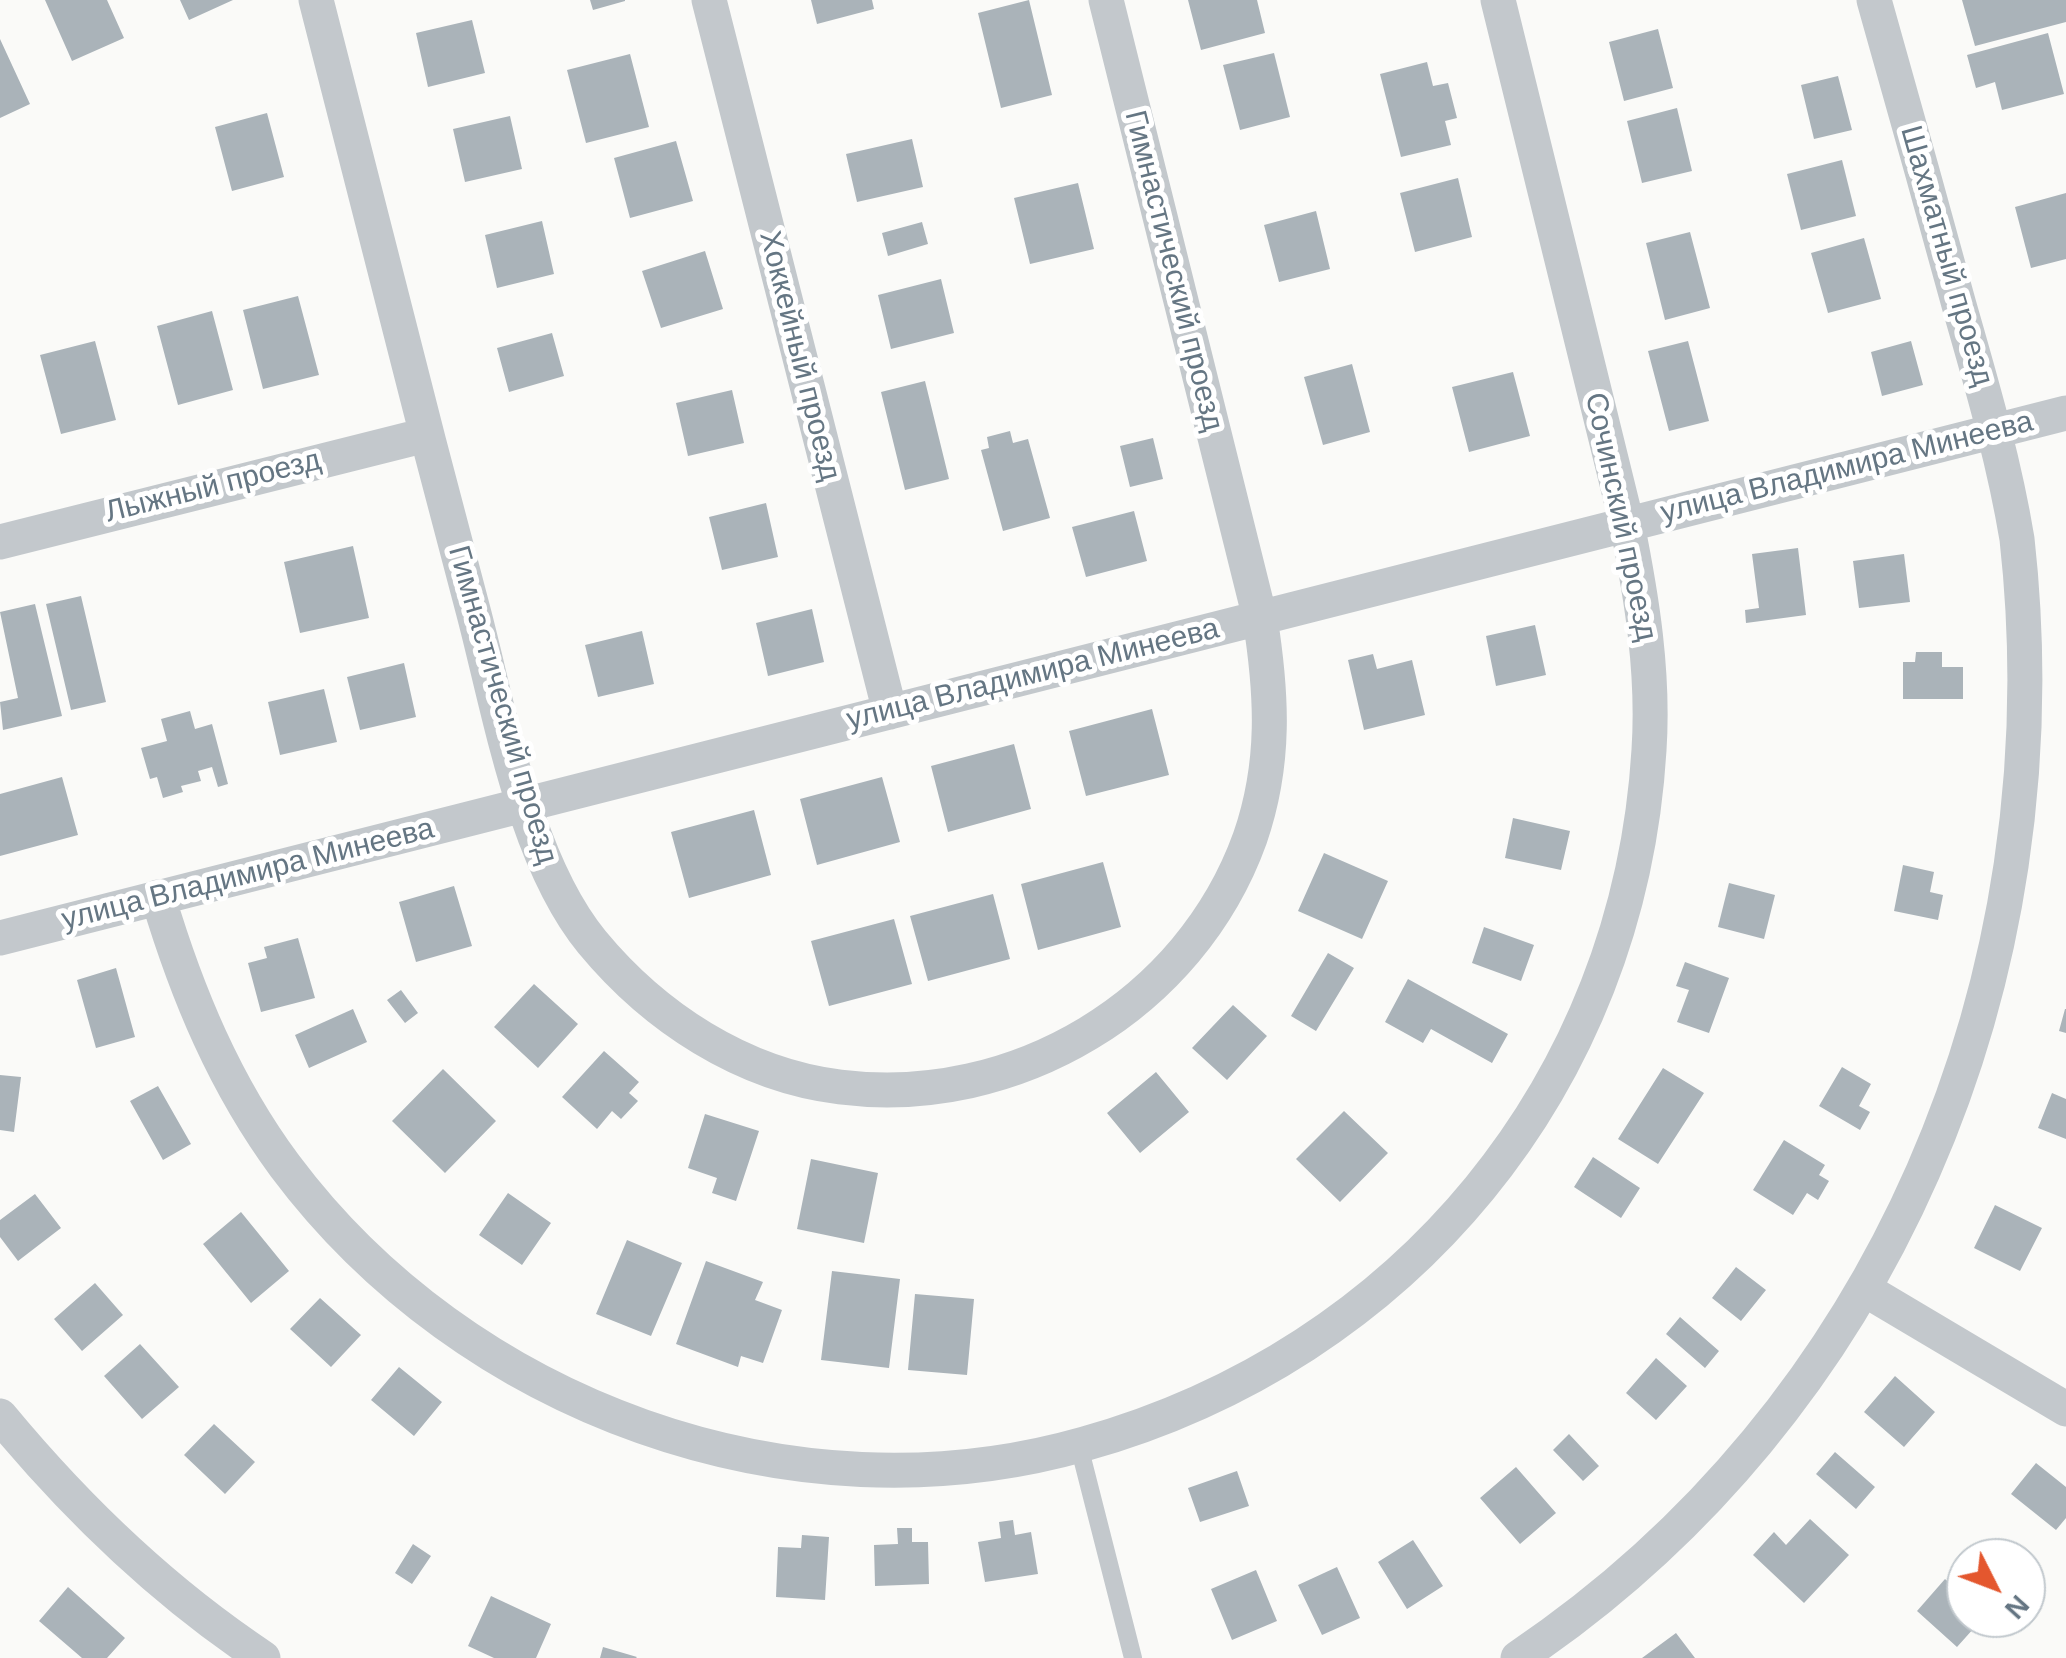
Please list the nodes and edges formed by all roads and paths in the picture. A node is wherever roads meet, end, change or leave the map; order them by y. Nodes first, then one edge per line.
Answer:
1 (316, 0) edge
2 (709, 0) edge
3 (1106, 0) edge
4 (1498, 0) edge
5 (1874, 0) edge
6 (2066, 413) edge
7 (1994, 431) junction
8 (426, 435) junction
9 (1627, 524) junction
10 (0, 542) edge
11 (1260, 618) junction
12 (890, 712) junction
13 (525, 804) junction
14 (158, 898) junction
15 (0, 938) edge
16 (1869, 1292) junction
17 (2066, 1410) edge
18 (0, 1416) edge
19 (1079, 1446) junction
20 (263, 1658) edge
21 (1133, 1658) edge
22 (1518, 1658) edge

1 - 8 street, Гимнастический проезд
2 - 12 street, Хоккейный проезд
3 - 11 street, Гимнастический проезд
4 - 9 street, Сочинский проезд
5 - 7 street, Шахматный проезд
6 - 7 street, улица Владимира Минеева
7 - 9 street, улица Владимира Минеева
7 - 16 street, Шахматный проезд
8 - 10 street, Лыжный проезд
8 - 13 street, Гимнастический проезд
9 - 11 street, улица Владимира Минеева
9 - 19 street, Сочинский проезд
11 - 12 street, улица Владимира Минеева
11 - 13 street, Гимнастический проезд
12 - 13 street, улица Владимира Минеева
13 - 14 street, улица Владимира Минеева
14 - 15 street, улица Владимира Минеева
14 - 19 street, Сочинский проезд
16 - 17 street
16 - 22 street, Шахматный проезд
18 - 20 street
19 - 21 lane

